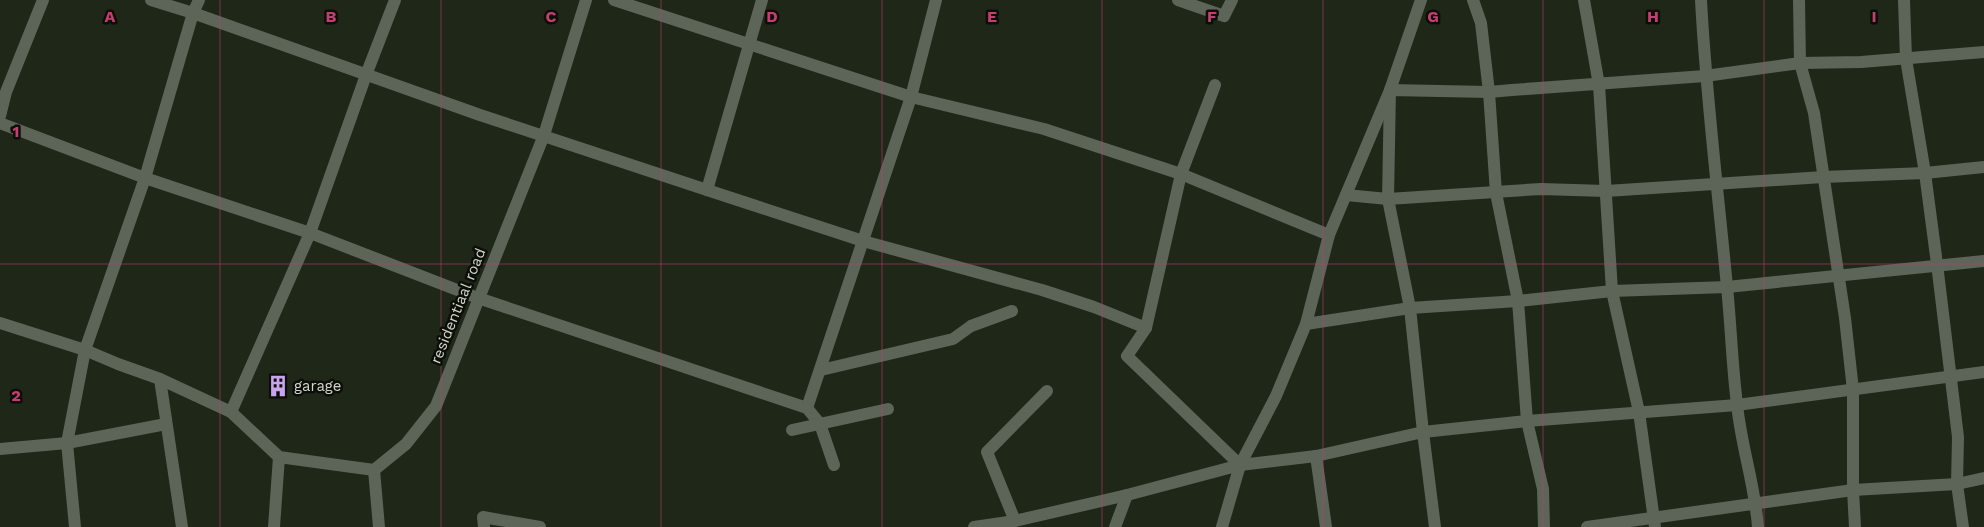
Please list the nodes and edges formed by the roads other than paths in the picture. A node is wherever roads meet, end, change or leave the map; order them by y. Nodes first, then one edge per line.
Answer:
1 (43, 0) edge
2 (151, 0) edge
3 (199, 0) edge
4 (395, 0) edge
5 (586, 0) edge
6 (614, 0) edge
7 (762, 0) edge
8 (936, 0) edge
9 (1178, 0) edge
10 (1232, 0) edge
11 (1421, 0) edge
12 (1473, 0) edge
13 (1584, 0) edge
14 (1701, 0) edge
15 (1799, 0) edge
16 (1904, 0) edge
17 (193, 13) junction
18 (749, 44) junction
19 (1984, 52) edge
20 (1906, 59) junction
21 (1800, 63) junction
22 (366, 75) junction
23 (1705, 76) junction
24 (1215, 85) dead end
25 (1599, 85) junction
26 (1390, 90) junction
27 (1489, 92) junction
28 (911, 97) junction
29 (0, 116) edge
30 (0, 123) edge
31 (544, 135) junction
32 (1984, 167) edge
33 (1925, 173) junction
34 (1181, 174) junction
35 (1823, 177) junction
36 (145, 178) junction
37 (1716, 184) junction
38 (707, 190) junction
39 (1606, 191) junction
40 (1496, 193) junction
41 (1346, 195) junction
42 (1388, 199) junction
43 (310, 233) junction
44 (1329, 235) junction
45 (863, 241) junction
46 (1984, 260) edge
47 (1938, 264) junction
48 (1839, 276) junction
49 (1727, 287) junction
50 (1612, 291) junction
51 (478, 298) junction
52 (1518, 301) junction
53 (1410, 308) junction
54 (1012, 311) dead end
55 (0, 323) edge
56 (1306, 324) junction
57 (1146, 328) junction
58 (85, 350) junction
59 (821, 370) junction
60 (1984, 372) edge
61 (1950, 378) junction
62 (160, 379) junction
63 (1853, 390) junction
64 (1047, 391) dead end
65 (1737, 405) junction
66 (807, 408) junction
67 (888, 409) dead end
68 (231, 412) junction
69 (1639, 412) junction
70 (1527, 421) junction
71 (166, 424) junction
72 (820, 424) junction
73 (792, 430) dead end
74 (1423, 432) junction
75 (67, 443) junction
76 (0, 449) edge
77 (1316, 456) junction
78 (279, 457) junction
79 (834, 465) dead end
80 (1240, 465) junction
81 (374, 470) junction
82 (1984, 478) edge
83 (1957, 484) junction
84 (1852, 490) junction
85 (1127, 495) junction
86 (1756, 503) junction
87 (1015, 521) junction
88 (1655, 523) edge
89 (75, 527) edge
90 (182, 527) edge
91 (274, 527) edge
92 (379, 527) edge
93 (484, 527) edge
94 (540, 527) edge
95 (974, 527) edge
96 (1115, 527) edge
97 (1222, 527) edge
98 (1326, 527) edge
99 (1435, 527) edge
100 (1544, 527) edge
101 (1587, 527) edge
102 (1758, 527) edge
103 (1855, 527) edge
104 (1963, 527) edge

1 - 29 street
2 - 17 street
3 - 17 street
4 - 22 street
5 - 31 street, residentiaal road
6 - 18 street
7 - 18 street
8 - 28 street
9 - 10 street
11 - 26 street
12 - 27 street
13 - 25 street
14 - 23 street
15 - 21 street
16 - 20 street
17 - 22 street
17 - 36 street
18 - 28 street
18 - 38 street
19 - 20 street
20 - 21 street
20 - 33 street
21 - 23 street
21 - 35 street
22 - 31 street
22 - 43 street
23 - 25 street
23 - 37 street
24 - 34 street
25 - 27 street
25 - 39 street
26 - 27 street
26 - 41 street
26 - 42 street
27 - 40 street
28 - 34 street
28 - 45 street
30 - 36 street
31 - 38 street
31 - 51 street, residentiaal road
32 - 33 street
33 - 35 street
33 - 47 street
34 - 44 street
34 - 57 street
35 - 37 street
35 - 48 street
36 - 43 street
36 - 58 street
37 - 39 street
37 - 49 street
38 - 45 street
39 - 40 street
39 - 50 street
40 - 42 street
40 - 52 street
41 - 42 street
41 - 44 street
42 - 53 street
43 - 51 street
43 - 68 street
44 - 56 street
45 - 57 street
45 - 59 street
46 - 47 street
47 - 48 street
47 - 61 street
48 - 49 street
48 - 63 street
49 - 50 street
49 - 65 street
50 - 52 street
50 - 69 street
51 - 66 street
51 - 81 street, residentiaal road
52 - 53 street
52 - 70 street
53 - 56 street
53 - 74 street
54 - 59 street
55 - 58 street
56 - 80 street
57 - 80 street
58 - 62 street
58 - 75 street
59 - 66 street
60 - 61 street
61 - 63 street
61 - 83 street
62 - 68 street
62 - 71 street
63 - 65 street
63 - 84 street
64 - 87 street
65 - 69 street
65 - 86 street
66 - 72 street
67 - 72 street
68 - 78 street
69 - 70 street
69 - 88 street
70 - 74 street
70 - 100 street
71 - 75 street
71 - 90 street
72 - 73 street
72 - 79 street
74 - 77 street
74 - 99 street
75 - 76 street
75 - 89 street
77 - 80 street
77 - 98 street
78 - 81 street
78 - 91 street
80 - 85 street
80 - 97 street
81 - 92 street
82 - 83 street
83 - 84 street
83 - 104 street
84 - 86 street
84 - 103 street
85 - 87 street
85 - 96 street
86 - 88 street
86 - 102 street
87 - 95 street
88 - 101 street
93 - 94 street

